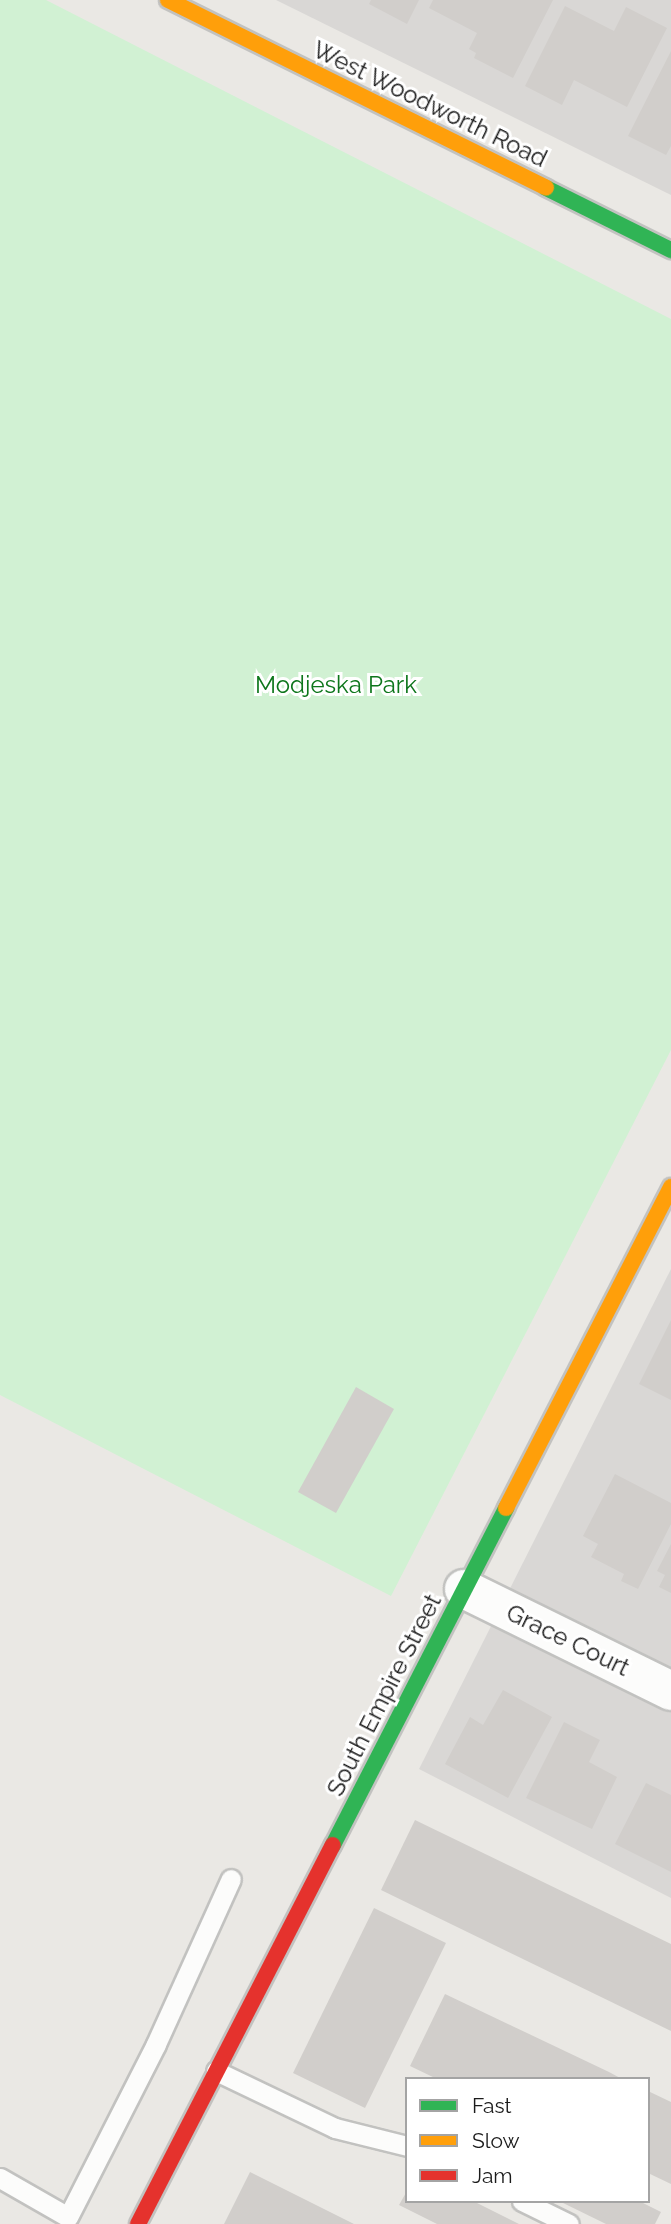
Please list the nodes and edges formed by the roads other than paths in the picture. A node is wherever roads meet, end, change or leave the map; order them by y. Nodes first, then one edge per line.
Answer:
1 (168, 0) edge
2 (671, 250) edge
3 (668, 1202) edge
4 (464, 1589) junction
5 (671, 1691) edge
6 (231, 1878) dead end
7 (216, 2071) junction
8 (405, 2146) edge
9 (0, 2178) edge
10 (526, 2203) edge
11 (138, 2224) edge
12 (569, 2224) edge

1 - 2 street, West Woodworth Road
3 - 4 street, South Empire Street
4 - 5 street, Grace Court
4 - 7 street, South Empire Street
6 - 9 lane
7 - 8 lane
7 - 11 street, South Empire Street
10 - 12 lane

